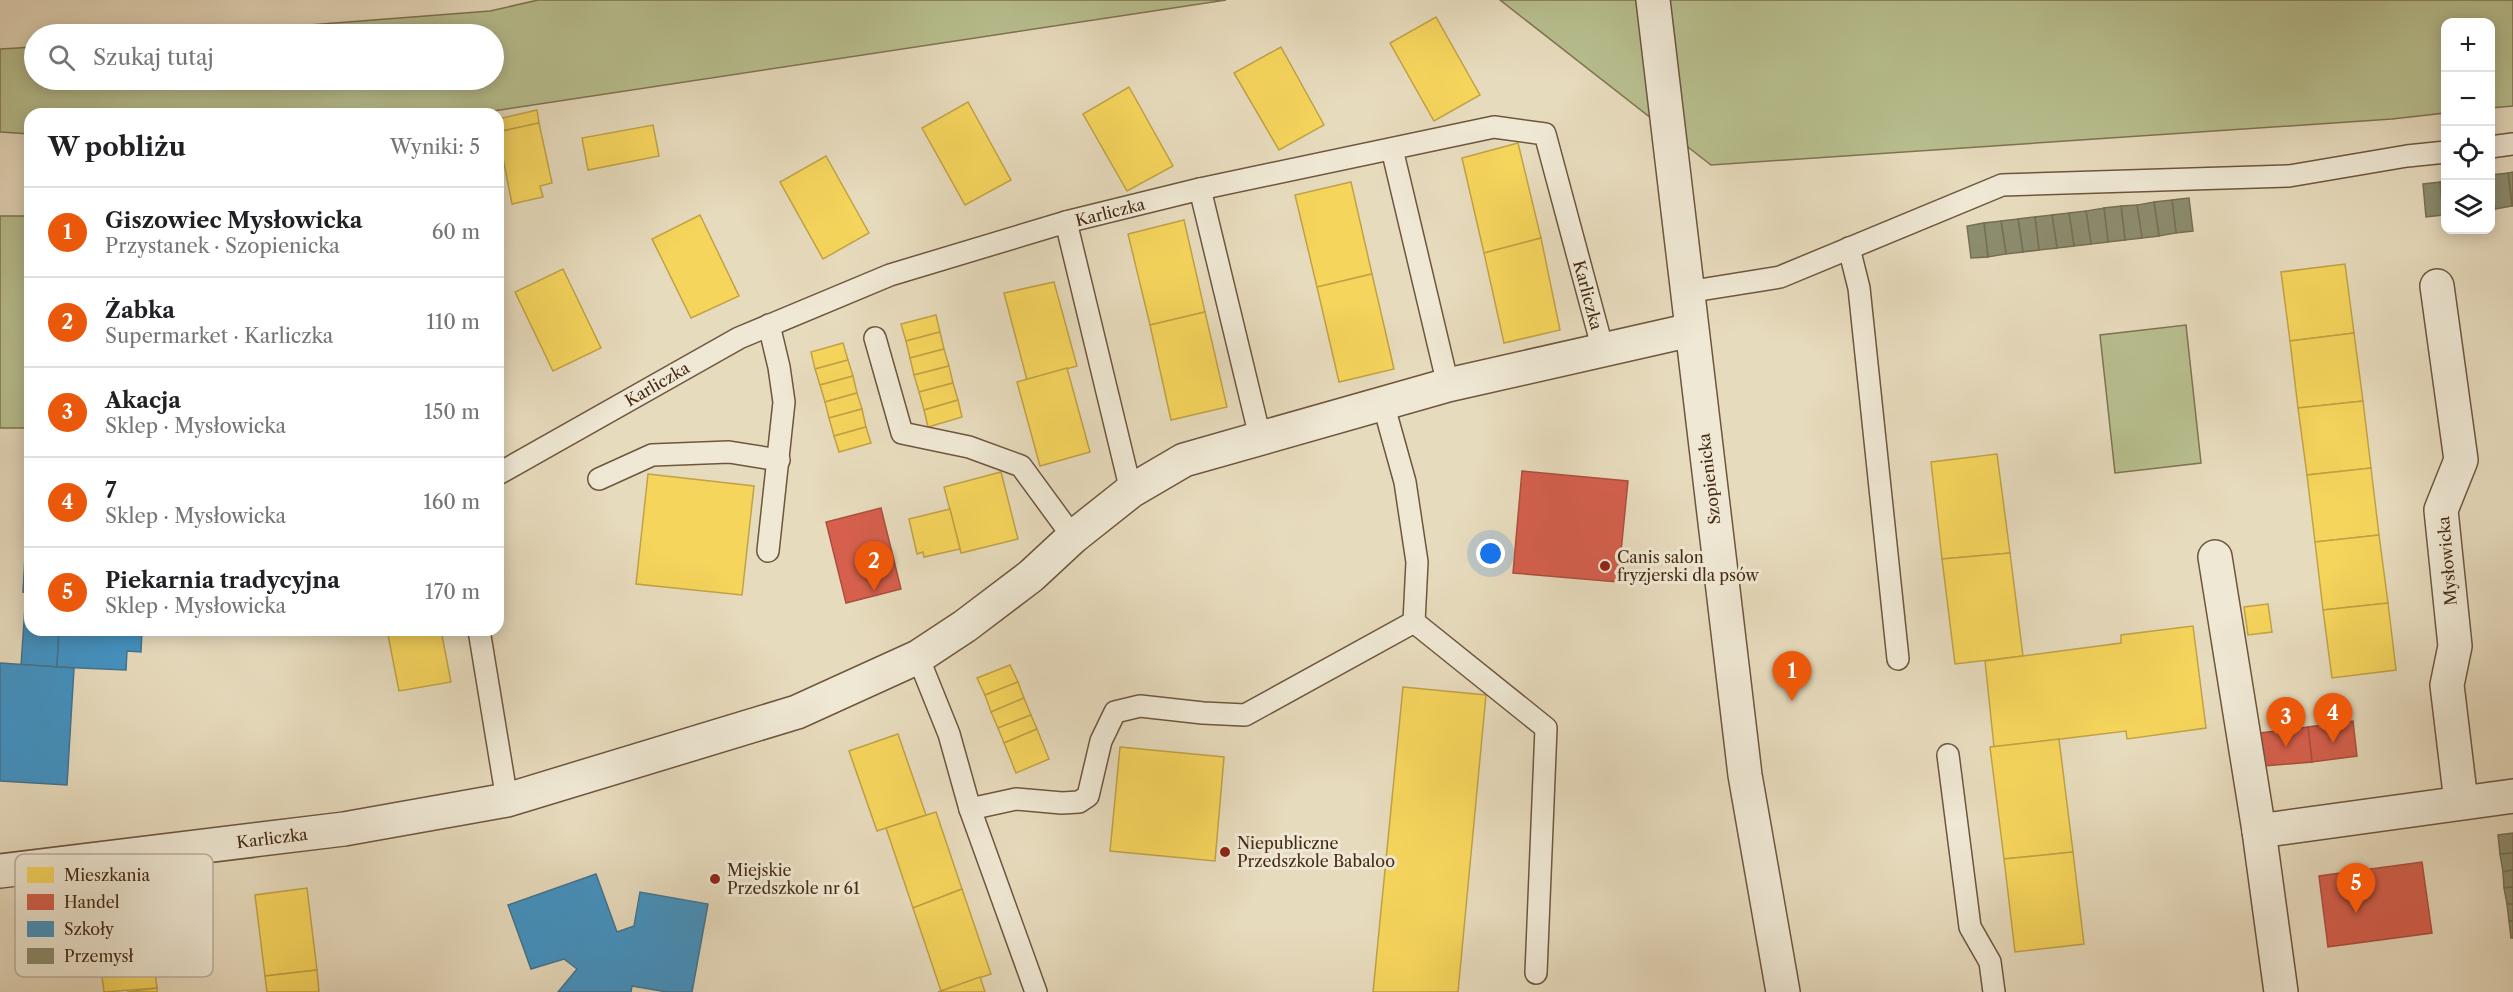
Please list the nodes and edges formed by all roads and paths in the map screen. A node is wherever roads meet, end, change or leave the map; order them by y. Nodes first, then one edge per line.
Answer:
1 (1653, 0) edge
2 (2513, 144) edge
3 (2495, 146) edge
4 (1392, 148) junction
5 (2441, 152) edge
6 (1200, 189) junction
7 (1066, 222) junction
8 (1849, 248) junction
9 (2438, 286) dead end
10 (1687, 292) junction
11 (769, 325) junction
12 (1691, 330) junction
13 (875, 338) dead end
14 (1603, 350) junction
15 (1448, 385) junction
16 (1383, 403) junction
17 (1260, 437) junction
18 (779, 460) junction
19 (504, 471) edge
20 (599, 479) dead end
21 (1131, 491) junction
22 (1073, 537) junction
23 (768, 551) dead end
24 (2215, 557) dead end
25 (1414, 622) junction
26 (480, 636) edge
27 (918, 657) junction
28 (1898, 659) dead end
29 (1948, 754) dead end
30 (2513, 796) edge
31 (507, 800) junction
32 (2461, 802) junction
33 (970, 809) junction
34 (2259, 831) junction
35 (139, 854) edge
36 (15, 869) edge
37 (0, 871) edge
38 (1536, 972) dead end
39 (1036, 992) edge
40 (1783, 992) edge
41 (1994, 992) edge
42 (2281, 992) edge

1 - 10 street, Szopienicka
2 - 3 lane
4 - 6 lane, Karliczka
4 - 14 lane, Karliczka
4 - 15 lane
5 - 8 lane
6 - 7 lane, Karliczka
6 - 17 lane
7 - 11 lane, Karliczka
7 - 21 lane
8 - 10 lane
8 - 28 lane
9 - 32 street, Mysłowicka
10 - 12 street, Szopienicka
11 - 18 lane
11 - 19 lane, Karliczka
12 - 14 street, Karliczka
12 - 40 street, Szopienicka
13 - 22 lane
14 - 15 street, Karliczka
15 - 16 street, Karliczka
16 - 17 street, Karliczka
16 - 25 lane
17 - 21 street, Karliczka
18 - 20 lane
18 - 23 lane
21 - 22 street, Karliczka
22 - 27 street, Karliczka
24 - 34 street
25 - 33 lane
25 - 38 lane
26 - 31 lane
27 - 31 street, Karliczka
27 - 33 lane
29 - 41 lane
30 - 32 street
31 - 35 street, Karliczka
32 - 34 street
33 - 39 lane
34 - 42 street
36 - 37 street, Karliczka

